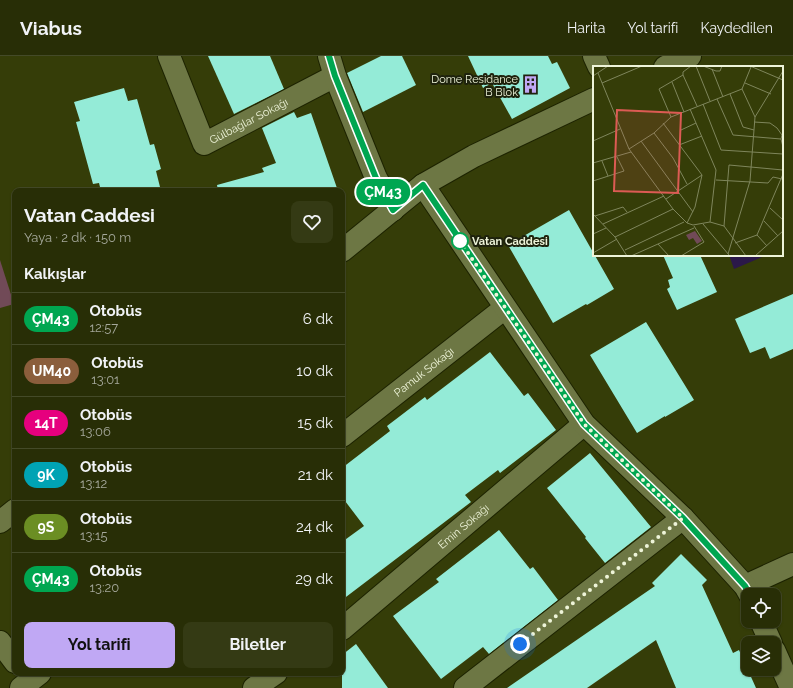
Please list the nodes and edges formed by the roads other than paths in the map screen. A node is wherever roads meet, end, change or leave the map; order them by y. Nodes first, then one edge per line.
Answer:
1 (169, 56) edge
2 (594, 56) edge
3 (690, 56) edge
4 (332, 66) edge
5 (599, 66) edge
6 (667, 66) edge
7 (593, 98) edge
8 (423, 185) junction
9 (393, 210) junction
10 (345, 249) edge
11 (506, 308) junction
12 (584, 424) junction
13 (345, 434) edge
14 (12, 512) edge
15 (683, 518) junction
16 (0, 522) edge
17 (793, 564) edge
18 (746, 588) edge
19 (751, 588) edge
20 (345, 626) edge
21 (0, 642) edge
22 (12, 658) edge
23 (781, 667) edge
24 (272, 676) edge
25 (469, 686) edge
26 (254, 688) edge
27 (790, 688) edge

1 - 4 street, Gülbağlar Sokağı
2 - 5 street
3 - 6 street
4 - 9 street
7 - 8 street
8 - 9 street
8 - 11 street
9 - 10 street
11 - 12 street
11 - 13 street, Pamuk Sokağı
12 - 15 street
12 - 20 street, Emin Sokağı
14 - 16 street
15 - 18 street
15 - 25 street
17 - 19 street
21 - 22 street
23 - 27 street
24 - 26 street

